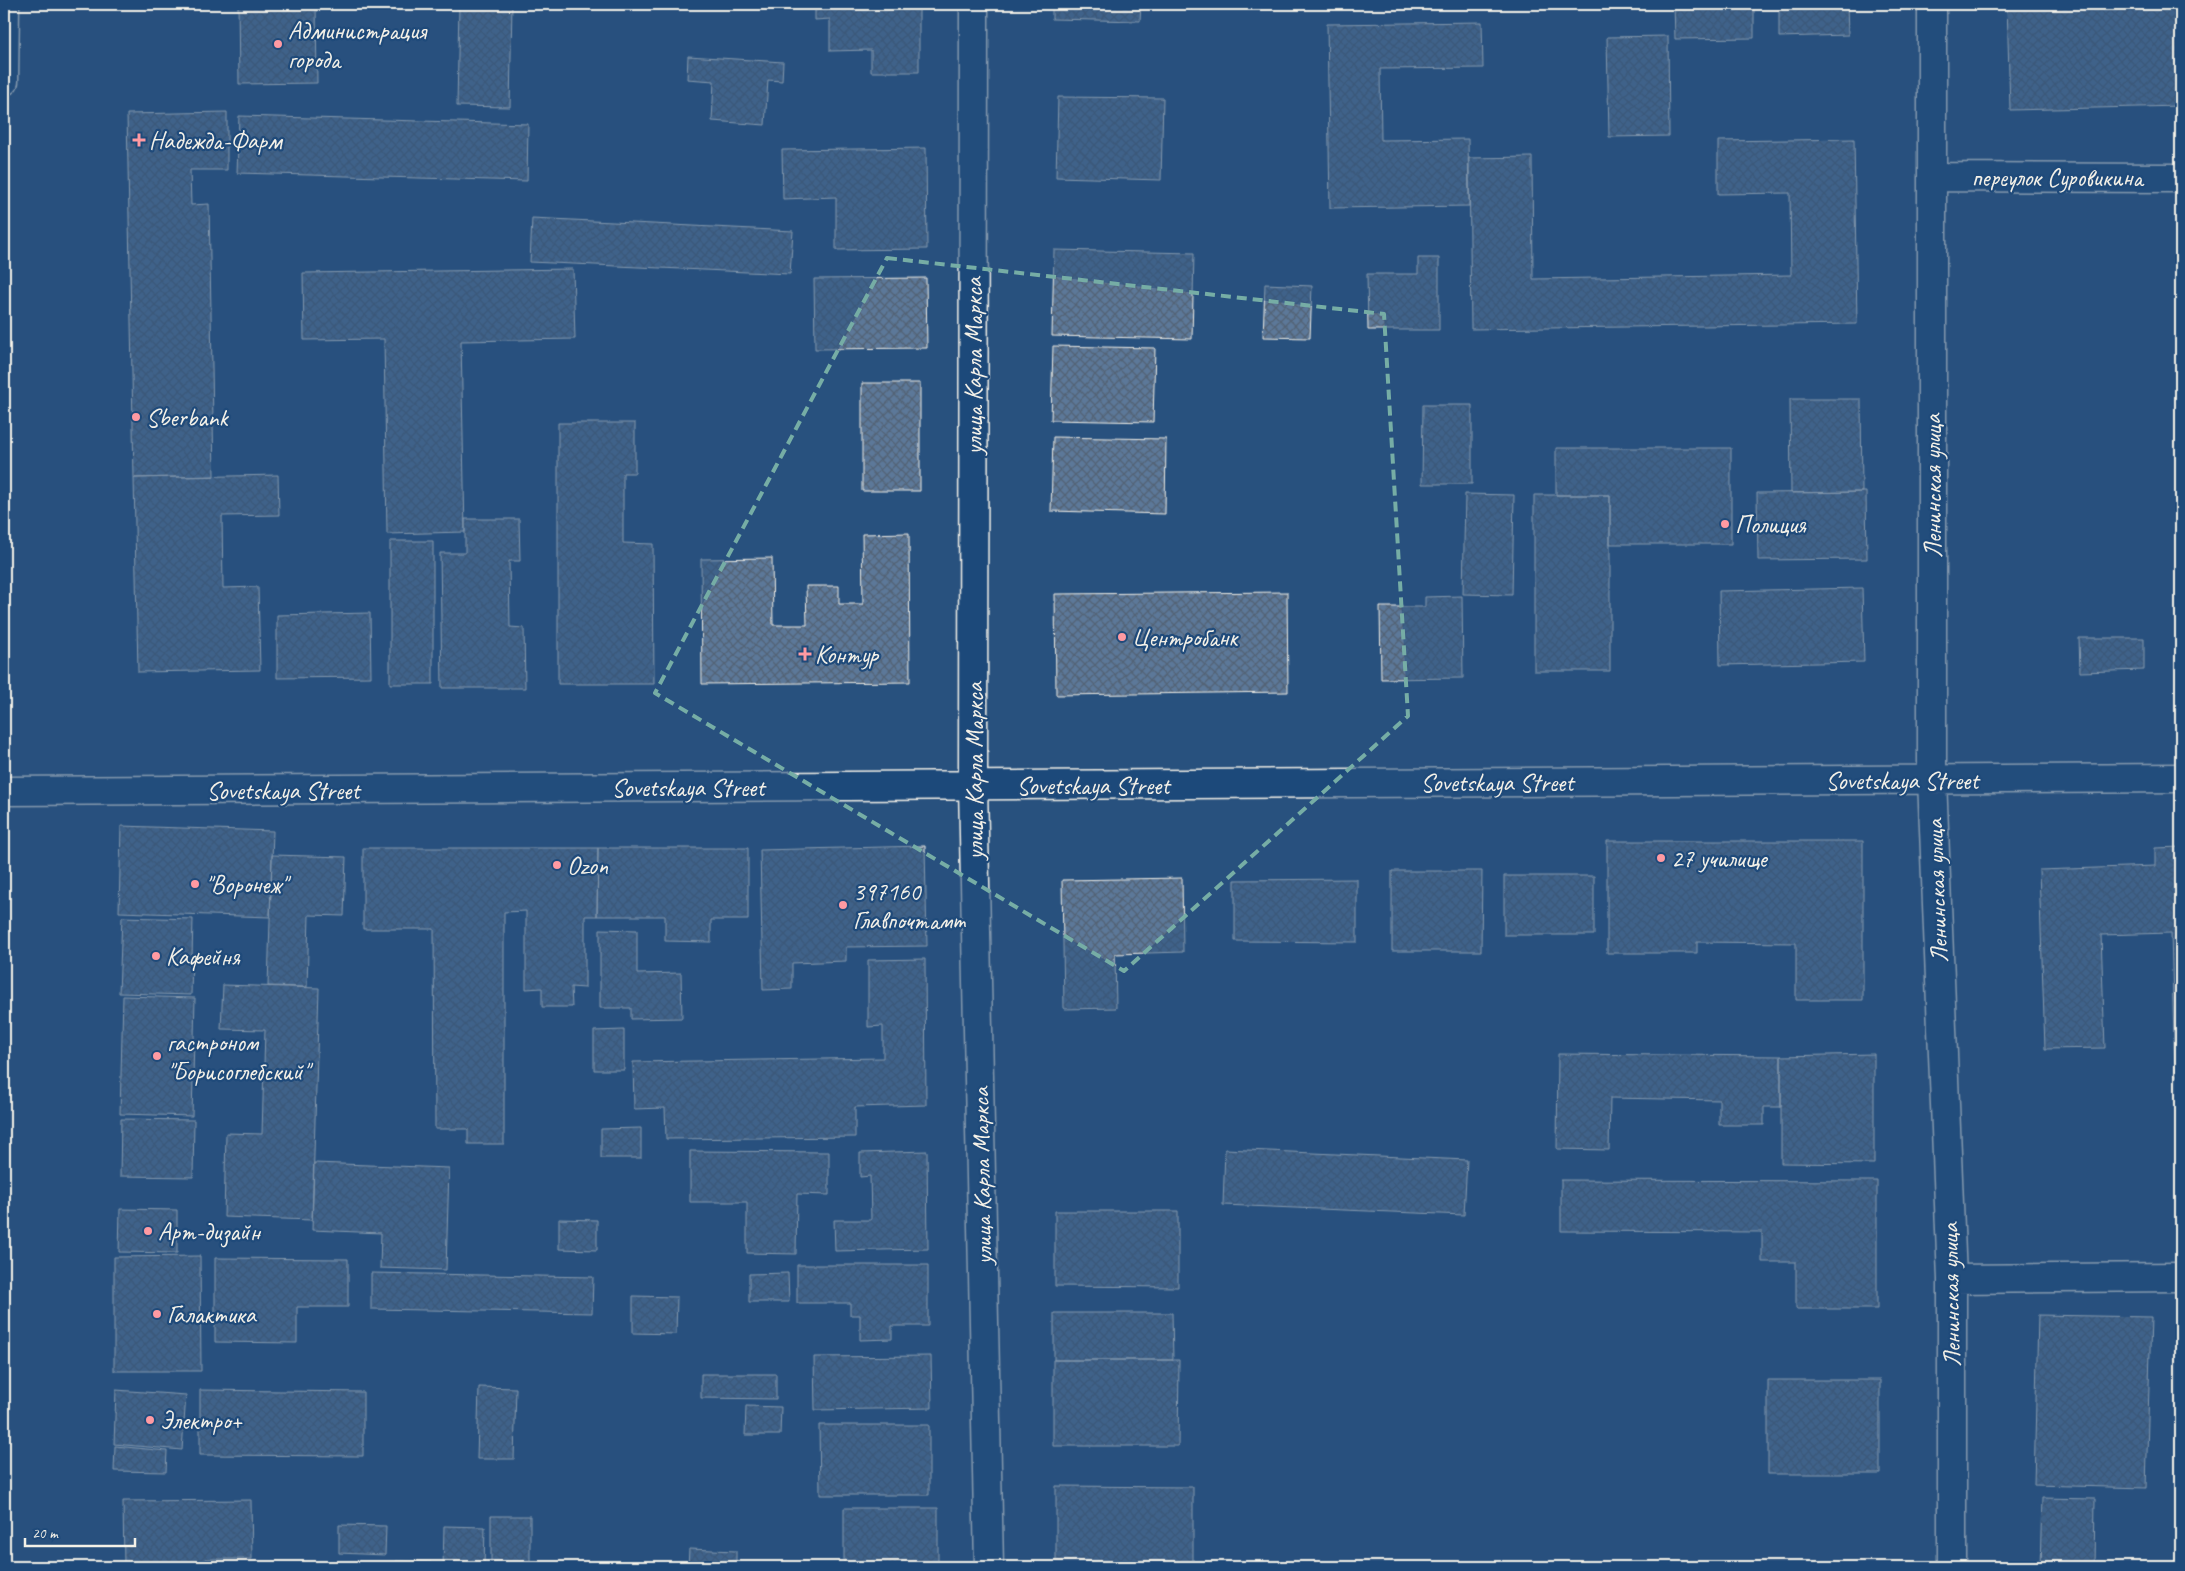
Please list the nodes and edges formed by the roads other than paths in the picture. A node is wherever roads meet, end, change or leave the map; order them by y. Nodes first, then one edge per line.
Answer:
1 (5, 4) edge
2 (974, 4) edge
3 (1932, 4) edge
4 (4, 82) edge
5 (1932, 177) junction
6 (2181, 178) edge
7 (2181, 778) edge
8 (1932, 779) junction
9 (973, 785) junction
10 (4, 791) edge
11 (2181, 1277) edge
12 (1952, 1279) junction
13 (989, 1567) edge
14 (1952, 1567) edge

1 - 4 street
2 - 9 street, улица Карла Маркса
3 - 5 street, Ленинская улица
5 - 6 street, переулок Суровикина
5 - 8 street, Ленинская улица
7 - 8 street, Sovetskaya Street
8 - 9 street, Sovetskaya Street
8 - 12 street, Ленинская улица
9 - 10 street, Sovetskaya Street
9 - 13 street, улица Карла Маркса
11 - 12 street
12 - 14 street, Ленинская улица

